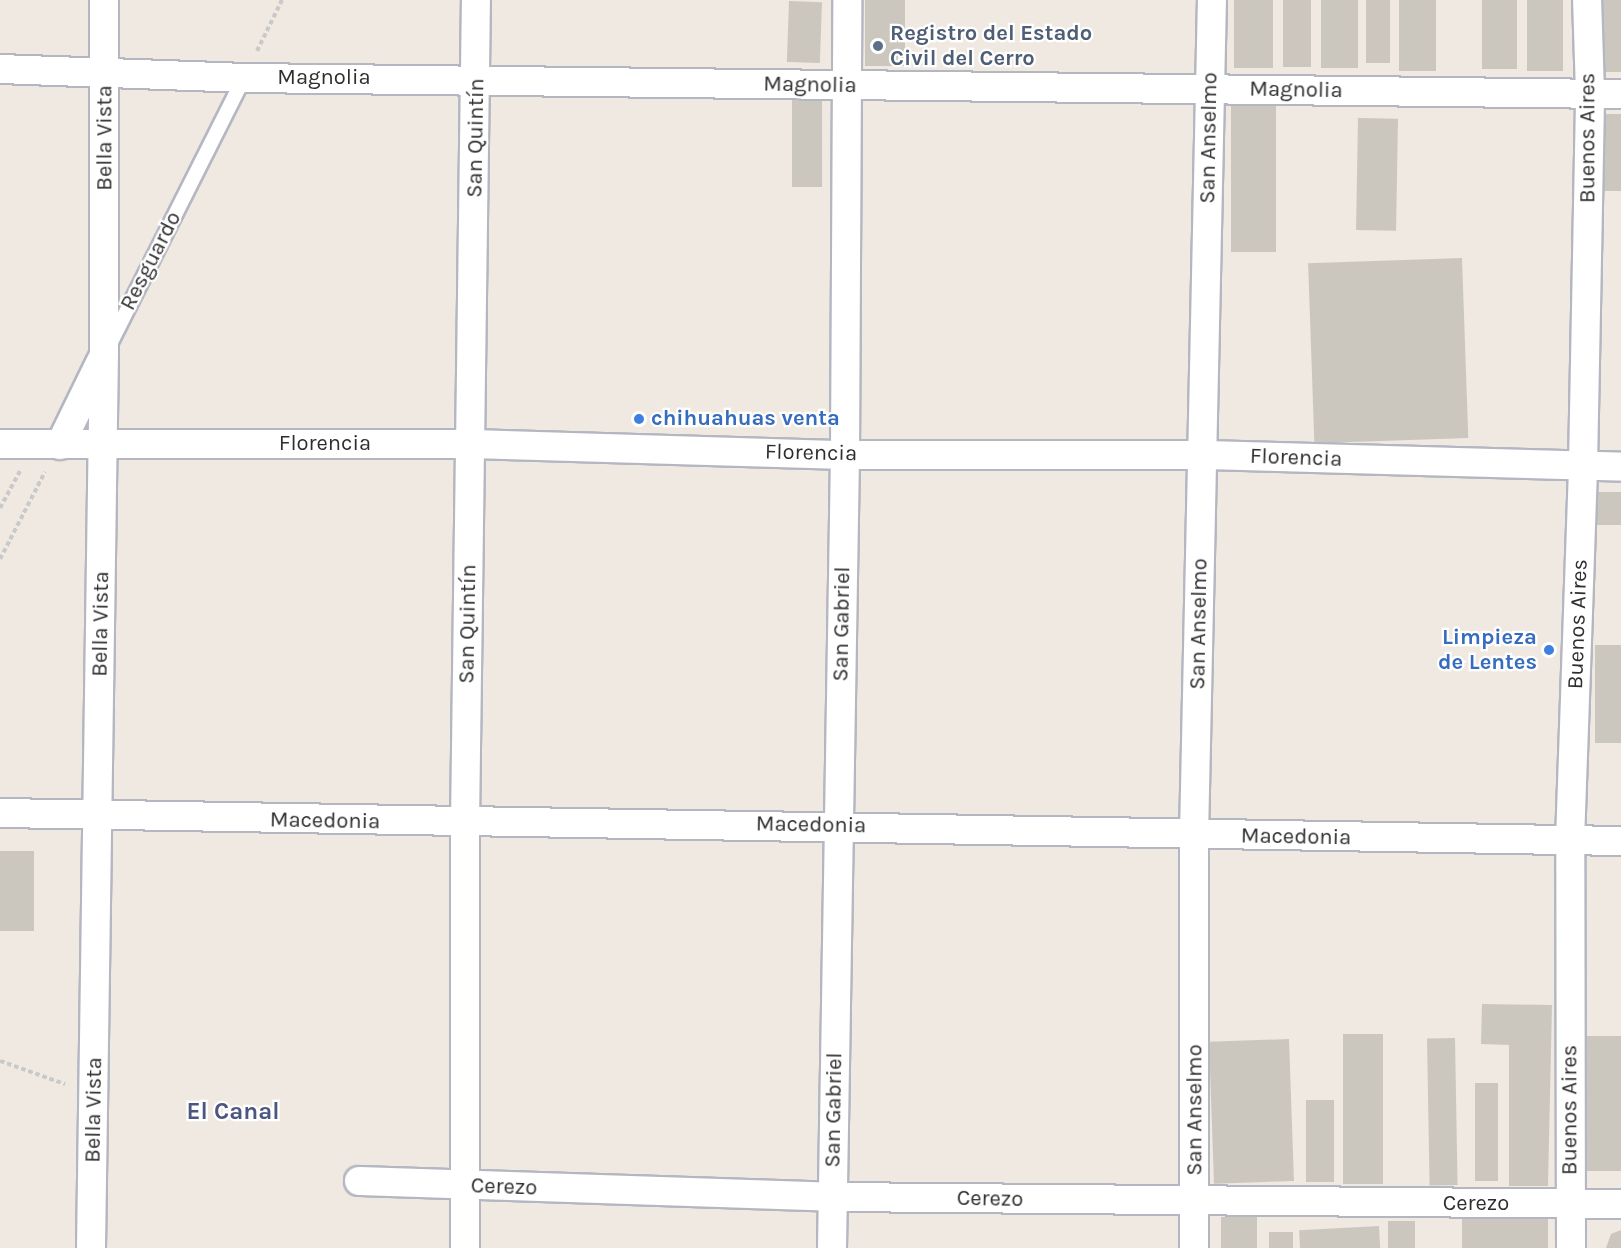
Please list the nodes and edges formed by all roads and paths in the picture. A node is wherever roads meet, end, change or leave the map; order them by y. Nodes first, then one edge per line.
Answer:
1 (104, 0) edge
2 (282, 0) edge
3 (476, 0) edge
4 (847, 0) edge
5 (1212, 0) edge
6 (1587, 0) edge
7 (0, 69) edge
8 (105, 70) junction
9 (243, 78) junction
10 (477, 78) junction
11 (848, 86) junction
12 (1210, 89) junction
13 (1590, 93) junction
14 (1621, 94) edge
15 (104, 354) junction
16 (0, 444) edge
17 (103, 444) junction
18 (470, 444) junction
19 (47, 445) junction
20 (845, 454) junction
21 (1203, 455) junction
22 (1583, 466) junction
23 (1621, 467) edge
24 (0, 508) edge
25 (0, 558) edge
26 (0, 813) edge
27 (100, 816) junction
28 (465, 824) junction
29 (837, 825) junction
30 (1194, 836) junction
31 (1570, 841) junction
32 (1621, 841) edge
33 (0, 1061) edge
34 (94, 1094) junction
35 (359, 1180) dead end
36 (466, 1186) junction
37 (833, 1197) junction
38 (1195, 1202) junction
39 (1571, 1204) junction
40 (1621, 1204) edge
41 (91, 1248) edge
42 (465, 1248) edge
43 (832, 1248) edge
44 (1194, 1248) edge
45 (1571, 1248) edge

1 - 8 street, Bella Vista
2 - 9 path
3 - 10 street, San Quintín
4 - 11 street, San Gabriel
5 - 12 street, San Anselmo
6 - 13 street, Buenos Aires
7 - 8 street, Magnolia
8 - 9 street, Magnolia
8 - 15 street, Bella Vista
9 - 10 street, Magnolia
9 - 15 lane, Resguardo
10 - 11 street, Magnolia
10 - 18 street, San Quintín
11 - 12 street, Magnolia
11 - 20 street, San Gabriel
12 - 13 street, Magnolia
12 - 21 street, San Anselmo
13 - 14 street, Magnolia
13 - 22 street, Buenos Aires
15 - 17 street, Bella Vista
15 - 19 street, Resguardo
16 - 19 street, Florencia
17 - 18 street, Florencia
17 - 19 street, Florencia
17 - 27 street, Bella Vista
18 - 20 street, Florencia
18 - 28 street, San Quintín
19 - 24 path
19 - 25 path
20 - 21 street, Florencia
20 - 29 street, San Gabriel
21 - 22 street, Florencia
21 - 30 street, San Anselmo
22 - 23 street, Florencia
22 - 31 street, Buenos Aires
26 - 27 street, Macedonia
27 - 28 street, Macedonia
27 - 34 street, Bella Vista
28 - 29 street, Macedonia
28 - 36 street, San Quintín
29 - 30 street, Macedonia
29 - 37 street, San Gabriel
30 - 31 street, Macedonia
30 - 38 street, San Anselmo
31 - 32 street, Macedonia
31 - 39 street, Buenos Aires
33 - 34 path
34 - 41 street, Bella Vista
35 - 36 street, Cerezo
36 - 37 street, Cerezo
36 - 42 street, San Quintín
37 - 38 street, Cerezo
37 - 43 street, San Gabriel
38 - 39 street, Cerezo
38 - 44 street, San Anselmo
39 - 40 street, Cerezo
39 - 45 street, Buenos Aires

